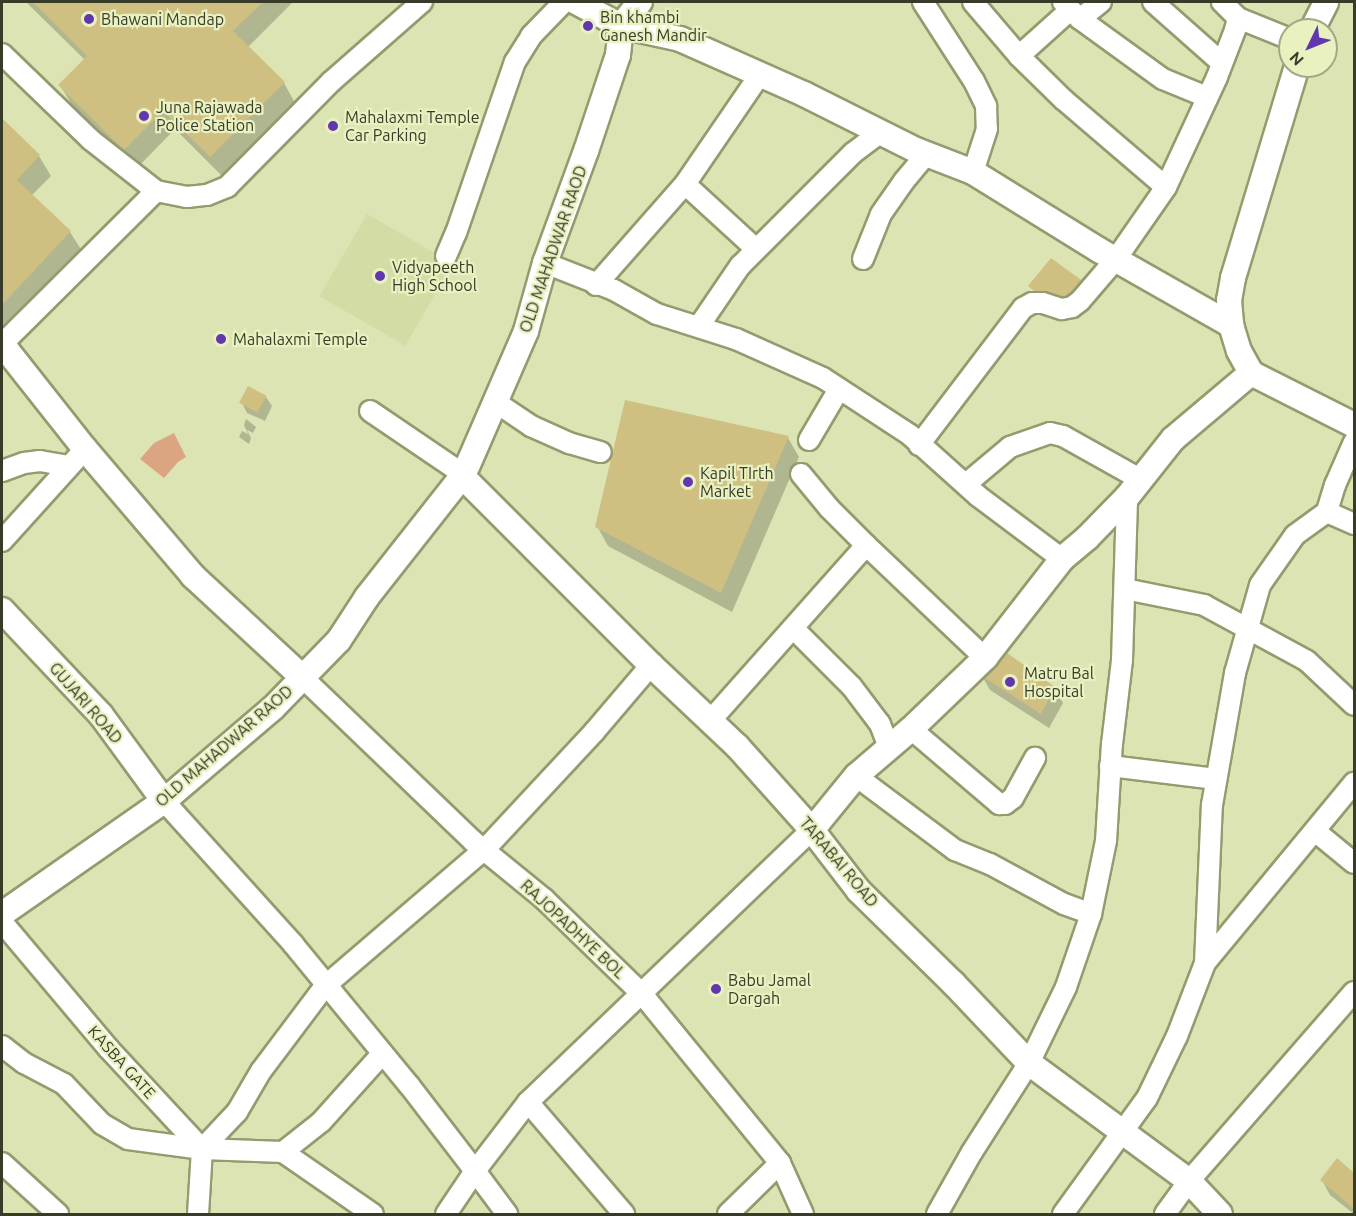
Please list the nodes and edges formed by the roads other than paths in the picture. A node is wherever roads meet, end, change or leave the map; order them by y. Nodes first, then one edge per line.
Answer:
1 (422, 2) edge
2 (564, 2) edge
3 (576, 2) edge
4 (640, 2) edge
5 (923, 2) edge
6 (973, 2) edge
7 (1101, 2) edge
8 (1152, 2) edge
9 (1222, 2) edge
10 (1326, 2) edge
11 (1071, 10) edge
12 (1238, 18) junction
13 (1318, 18) edge
14 (621, 26) junction
15 (1278, 34) edge
16 (2, 54) edge
17 (1019, 56) junction
18 (1222, 63) junction
19 (759, 76) junction
20 (1293, 78) edge
21 (1207, 97) junction
22 (880, 132) junction
23 (927, 154) junction
24 (973, 172) junction
25 (685, 184) junction
26 (1166, 187) junction
27 (156, 191) junction
28 (756, 249) junction
29 (446, 256) dead end
30 (863, 259) dead end
31 (1116, 260) junction
32 (544, 262) junction
33 (596, 285) junction
34 (1231, 324) junction
35 (699, 326) junction
36 (2, 344) edge
37 (1251, 373) junction
38 (839, 388) junction
39 (494, 401) junction
40 (370, 411) dead end
41 (1354, 425) edge
42 (809, 440) dead end
43 (1354, 442) edge
44 (919, 445) junction
45 (85, 449) junction
46 (601, 452) dead end
47 (68, 466) junction
48 (2, 471) edge
49 (801, 474) dead end
50 (461, 476) junction
51 (966, 484) junction
52 (1133, 488) junction
53 (1327, 512) junction
54 (1354, 524) edge
55 (2, 541) edge
56 (866, 545) junction
57 (1062, 559) junction
58 (1125, 589) junction
59 (2, 610) edge
60 (793, 628) junction
61 (1248, 628) junction
62 (985, 658) junction
63 (651, 665) junction
64 (302, 677) junction
65 (1354, 705) edge
66 (710, 721) junction
67 (911, 729) junction
68 (889, 747) junction
69 (1035, 758) dead end
70 (1110, 766) junction
71 (856, 776) junction
72 (1216, 779) junction
73 (1354, 783) edge
74 (164, 801) junction
75 (812, 830) junction
76 (1315, 831) junction
77 (485, 849) junction
78 (1354, 863) edge
79 (2, 914) edge
80 (1091, 914) junction
81 (2, 922) edge
82 (1205, 963) junction
83 (325, 986) junction
84 (1354, 992) edge
85 (643, 995) junction
86 (2, 1046) edge
87 (382, 1054) junction
88 (1029, 1063) junction
89 (528, 1102) junction
90 (1121, 1131) junction
91 (202, 1149) junction
92 (283, 1152) junction
93 (2, 1163) edge
94 (780, 1163) junction
95 (475, 1171) junction
96 (1189, 1181) junction
97 (58, 1215) edge
98 (198, 1215) edge
99 (374, 1215) edge
100 (446, 1215) edge
101 (507, 1215) edge
102 (624, 1215) edge
103 (728, 1215) edge
104 (803, 1215) edge
105 (938, 1215) edge
106 (1063, 1215) edge
107 (1165, 1215) edge
108 (1220, 1215) edge

1 - 27 street
2 - 29 street
3 - 14 street
4 - 14 street
5 - 24 street
6 - 17 street
7 - 11 street
8 - 18 street
9 - 12 street
10 - 13 street
11 - 17 street
11 - 21 street
12 - 15 street
12 - 18 street
14 - 19 street
14 - 32 street, OLD MAHADWAR RAOD
16 - 27 street
17 - 26 street
18 - 21 street
19 - 22 street
19 - 25 street
20 - 34 street
21 - 26 street
22 - 23 street
22 - 28 street
23 - 24 street
23 - 30 street
24 - 31 street
25 - 28 street
25 - 33 street
26 - 31 street
27 - 36 street
28 - 35 street
31 - 34 street
31 - 44 street
32 - 33 street
32 - 39 street, OLD MAHADWAR RAOD
33 - 35 street
34 - 37 street
35 - 38 street
36 - 45 street
37 - 41 street
37 - 52 street
38 - 42 street
38 - 44 street
39 - 46 street
39 - 50 street, OLD MAHADWAR RAOD
40 - 50 street
43 - 53 street
44 - 51 street
45 - 47 street
45 - 64 street
47 - 48 street
47 - 55 street
49 - 56 street
50 - 63 street, TARABAI ROAD
50 - 64 street, OLD MAHADWAR RAOD
51 - 52 street
51 - 57 street
52 - 57 street
52 - 58 street
53 - 54 street
53 - 61 street
56 - 60 street
56 - 62 street
57 - 62 street
58 - 61 street
58 - 70 street
59 - 74 street, GUJARI ROAD
60 - 66 street
60 - 68 street
61 - 65 street
61 - 72 street
62 - 67 street
63 - 66 street, TARABAI ROAD
63 - 77 street
64 - 74 street, OLD MAHADWAR RAOD
64 - 77 street, RAJOPADHYE BOL
66 - 75 street, TARABAI ROAD
67 - 68 street
67 - 69 street
68 - 71 street
70 - 72 street
70 - 80 street
71 - 75 street
71 - 80 street
72 - 82 street
73 - 76 street
74 - 79 street, OLD MAHADWAR RAOD
74 - 83 street
75 - 85 street
75 - 88 street, TARABAI ROAD
76 - 78 street
76 - 82 street
77 - 83 street
77 - 85 street, RAJOPADHYE BOL
80 - 88 street
81 - 91 street, KASBA GATE
82 - 90 street
83 - 87 street
83 - 91 street
84 - 96 street
85 - 89 street
85 - 94 street, RAJOPADHYE BOL
86 - 91 street
87 - 92 street
87 - 95 street
88 - 90 street, TARABAI ROAD
88 - 105 street
89 - 95 street
89 - 102 street
90 - 96 street, TARABAI ROAD
90 - 106 street
91 - 92 street
91 - 98 street
92 - 99 street
93 - 97 street
94 - 103 street
94 - 104 street, RAJOPADHYE BOL
95 - 100 street
95 - 101 street
96 - 107 street
96 - 108 street, TARABAI ROAD

